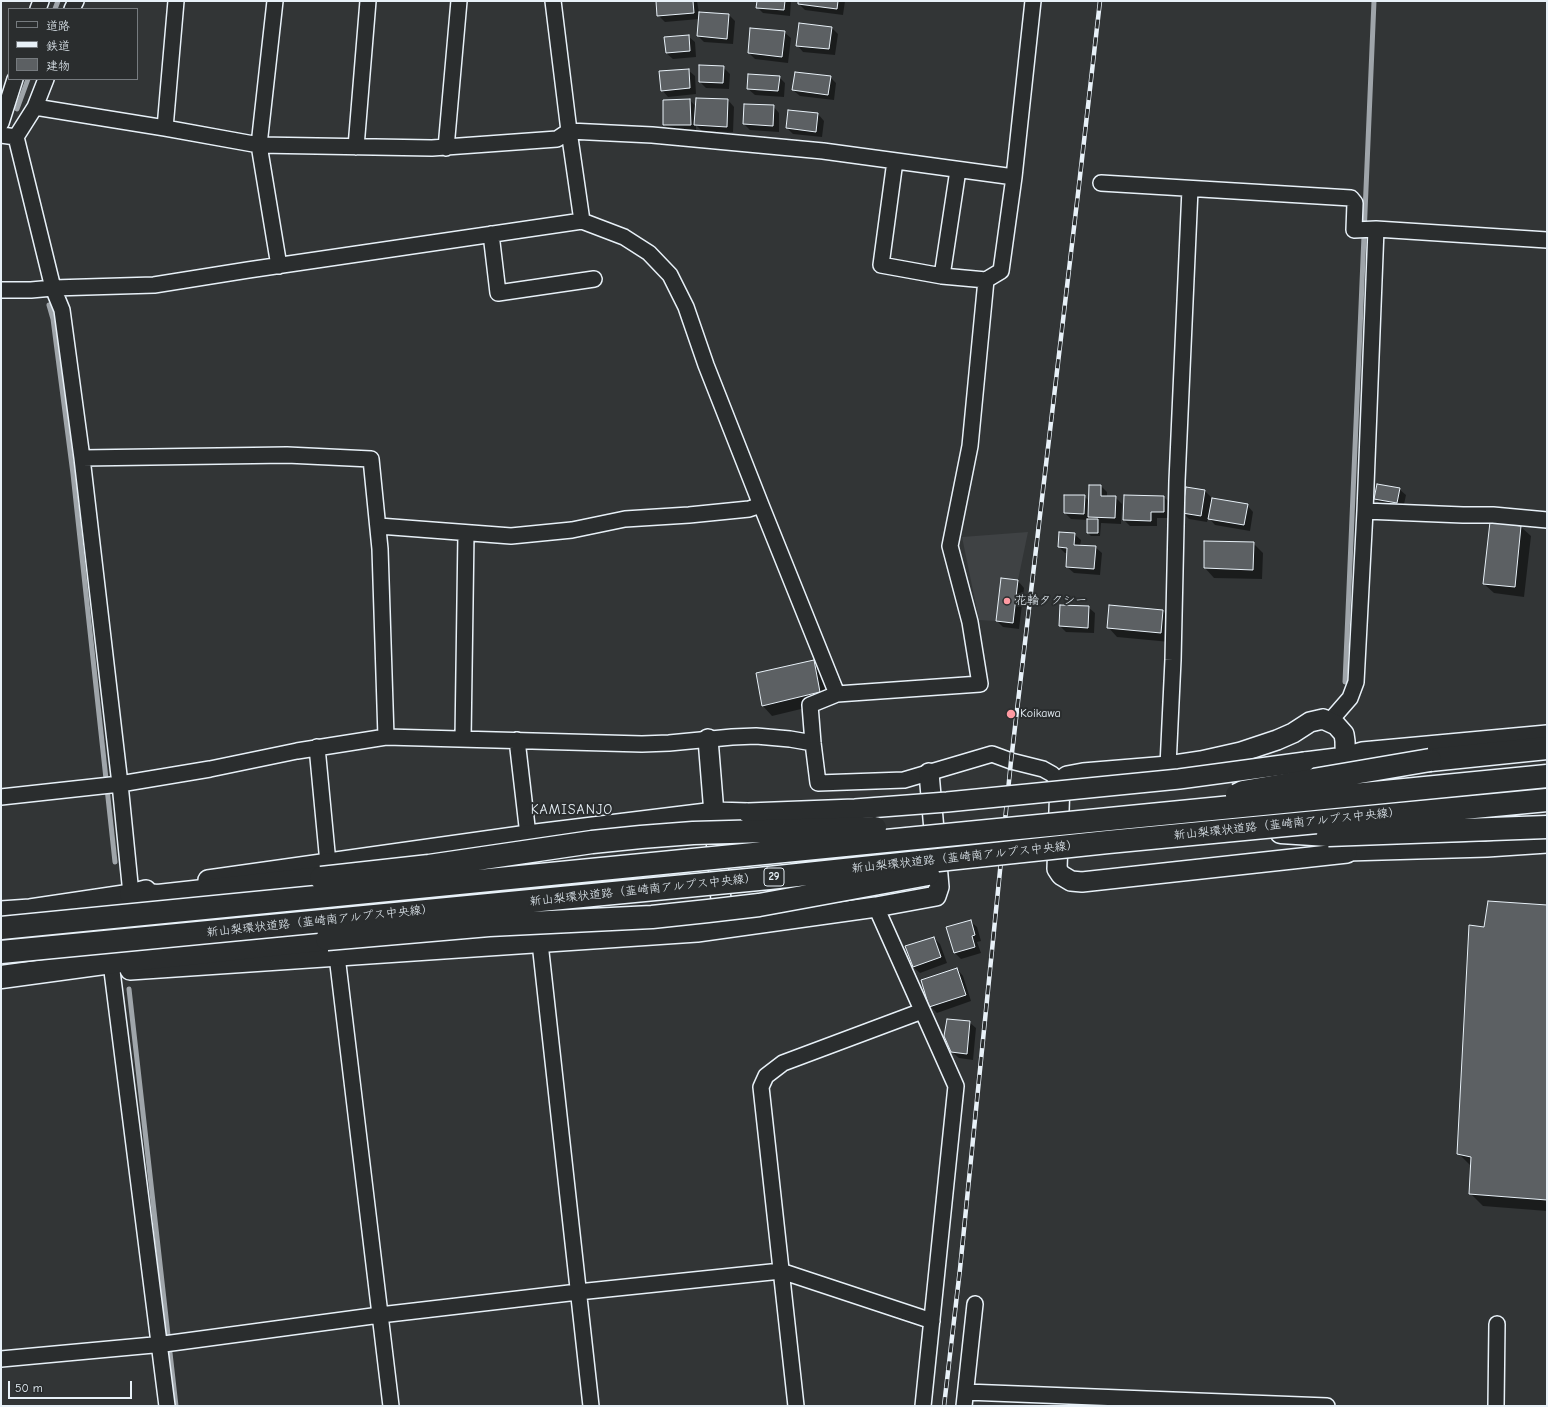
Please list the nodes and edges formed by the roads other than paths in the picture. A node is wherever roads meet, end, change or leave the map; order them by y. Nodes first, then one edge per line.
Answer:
1 (176, 1) edge
2 (275, 1) edge
3 (368, 1) edge
4 (459, 1) edge
5 (553, 1) edge
6 (1033, 1) edge
7 (15, 80) edge
8 (46, 80) edge
9 (35, 107) junction
10 (1, 123) edge
11 (165, 128) junction
12 (568, 131) junction
13 (1, 136) edge
14 (16, 137) junction
15 (259, 145) junction
16 (356, 147) junction
17 (446, 148) junction
18 (895, 161) junction
19 (958, 170) junction
20 (1014, 177) junction
21 (1101, 183) dead end
22 (1190, 189) junction
23 (582, 221) junction
24 (1376, 229) junction
25 (491, 234) junction
26 (1547, 240) edge
27 (279, 266) junction
28 (942, 276) junction
29 (594, 279) dead end
30 (986, 280) junction
31 (53, 288) junction
32 (1, 290) edge
33 (82, 458) junction
34 (761, 505) junction
35 (1365, 511) junction
36 (1547, 520) edge
37 (379, 526) junction
38 (466, 533) junction
39 (837, 694) junction
40 (1330, 721) junction
41 (1547, 735) edge
42 (386, 737) junction
43 (463, 739) junction
44 (708, 739) junction
45 (516, 740) junction
46 (813, 744) junction
47 (317, 748) junction
48 (1547, 748) edge
49 (1345, 757) junction
50 (1168, 766) junction
51 (928, 773) junction
52 (1547, 776) edge
53 (1060, 782) junction
54 (118, 784) junction
55 (1, 797) edge
56 (1547, 800) edge
57 (1201, 810) junction
58 (715, 812) junction
59 (1109, 819) junction
60 (1547, 827) edge
61 (1240, 829) junction
62 (528, 835) junction
63 (1108, 842) junction
64 (1547, 845) edge
65 (1347, 853) junction
66 (325, 871) junction
67 (131, 894) junction
68 (876, 907) junction
69 (1, 911) edge
70 (1, 928) edge
71 (723, 929) junction
72 (540, 943) junction
73 (332, 948) junction
74 (1, 952) edge
75 (108, 967) junction
76 (1, 977) edge
77 (922, 1010) junction
78 (781, 1271) junction
79 (578, 1292) junction
80 (975, 1304) dead end
81 (380, 1315) junction
82 (932, 1321) junction
83 (1497, 1324) dead end
84 (167, 1344) junction
85 (1, 1359) edge
86 (965, 1399) edge
87 (167, 1406) edge
88 (391, 1406) edge
89 (591, 1406) edge
90 (796, 1406) edge
91 (923, 1406) edge
92 (1327, 1406) edge
93 (1496, 1406) edge

1 - 11 street
2 - 15 street
3 - 16 street
4 - 17 street
5 - 12 street
6 - 20 street
7 - 10 street
8 - 9 street
9 - 11 street
9 - 14 street
11 - 15 street
12 - 17 street
12 - 18 street
12 - 23 street
13 - 14 street
14 - 31 street
15 - 16 street
15 - 27 street
16 - 17 street
18 - 19 street
18 - 28 street
19 - 20 street
19 - 28 street
20 - 30 street
21 - 22 street
22 - 24 street
22 - 50 street
23 - 25 street
23 - 34 street
24 - 26 street
24 - 35 street
25 - 27 street
25 - 29 street
27 - 31 street
28 - 30 street
30 - 39 street
31 - 32 street
31 - 33 street
33 - 37 street
33 - 54 street
34 - 38 street
34 - 39 street
35 - 36 street
35 - 40 street
37 - 38 street
37 - 42 street
38 - 43 street
39 - 46 street
40 - 49 street
40 - 50 street
41 - 49 street
42 - 43 street
42 - 47 street
43 - 45 street
44 - 45 street
44 - 46 street
44 - 58 street
45 - 62 street
46 - 51 street
47 - 54 street
47 - 66 street
48 - 57 highway, bridge
49 - 58 street, bridge
49 - 65 street
50 - 53 street
51 - 53 street
51 - 68 street
52 - 57 highway, 新山梨環状道路（韮崎南アルプス中央線） / 29, bridge
53 - 65 street
54 - 55 street
54 - 67 street
56 - 61 highway, 新山梨環状道路（韮崎南アルプス中央線） / 29, bridge
57 - 59 highway, 新山梨環状道路（韮崎南アルプス中央線） / 29, bridge
58 - 62 street
58 - 71 street
59 - 66 highway, bridge
59 - 70 highway, 新山梨環状道路（韮崎南アルプス中央線） / 29, bridge
60 - 61 highway, bridge
61 - 63 highway, 新山梨環状道路（韮崎南アルプス中央線） / 29, bridge
62 - 66 street
63 - 73 highway, bridge
63 - 74 highway, 新山梨環状道路（韮崎南アルプス中央線） / 29, bridge
64 - 65 street
66 - 67 highway
67 - 69 street
68 - 71 street
68 - 77 street
71 - 72 street
72 - 73 street
72 - 79 street
73 - 75 highway
73 - 81 street
75 - 76 highway
75 - 84 street
77 - 78 street
77 - 82 street
78 - 79 street
78 - 82 street
78 - 90 street
79 - 81 street
79 - 89 street
80 - 86 street
81 - 84 street
81 - 88 street
82 - 91 street
83 - 93 street
84 - 85 street
84 - 87 street
86 - 92 street

